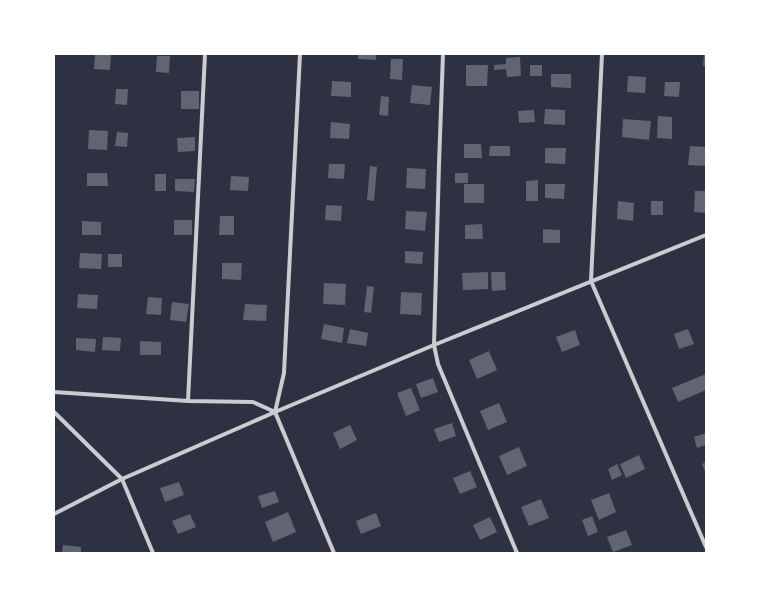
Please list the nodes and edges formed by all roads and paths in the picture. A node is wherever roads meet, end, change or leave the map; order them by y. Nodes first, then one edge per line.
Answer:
1 (205, 54) edge
2 (300, 54) edge
3 (444, 54) edge
4 (602, 54) edge
5 (706, 235) edge
6 (591, 281) junction
7 (434, 345) junction
8 (54, 392) edge
9 (188, 401) junction
10 (54, 412) edge
11 (275, 412) junction
12 (122, 479) junction
13 (54, 514) edge
14 (706, 547) edge
15 (153, 553) edge
16 (334, 553) edge
17 (517, 553) edge

1 - 9 street
2 - 11 street
3 - 7 street
4 - 6 street
5 - 6 street
6 - 7 street
6 - 14 street
7 - 11 street
7 - 17 street
8 - 9 street
9 - 11 street
10 - 12 street
11 - 12 street
11 - 16 street
12 - 13 street
12 - 15 street

